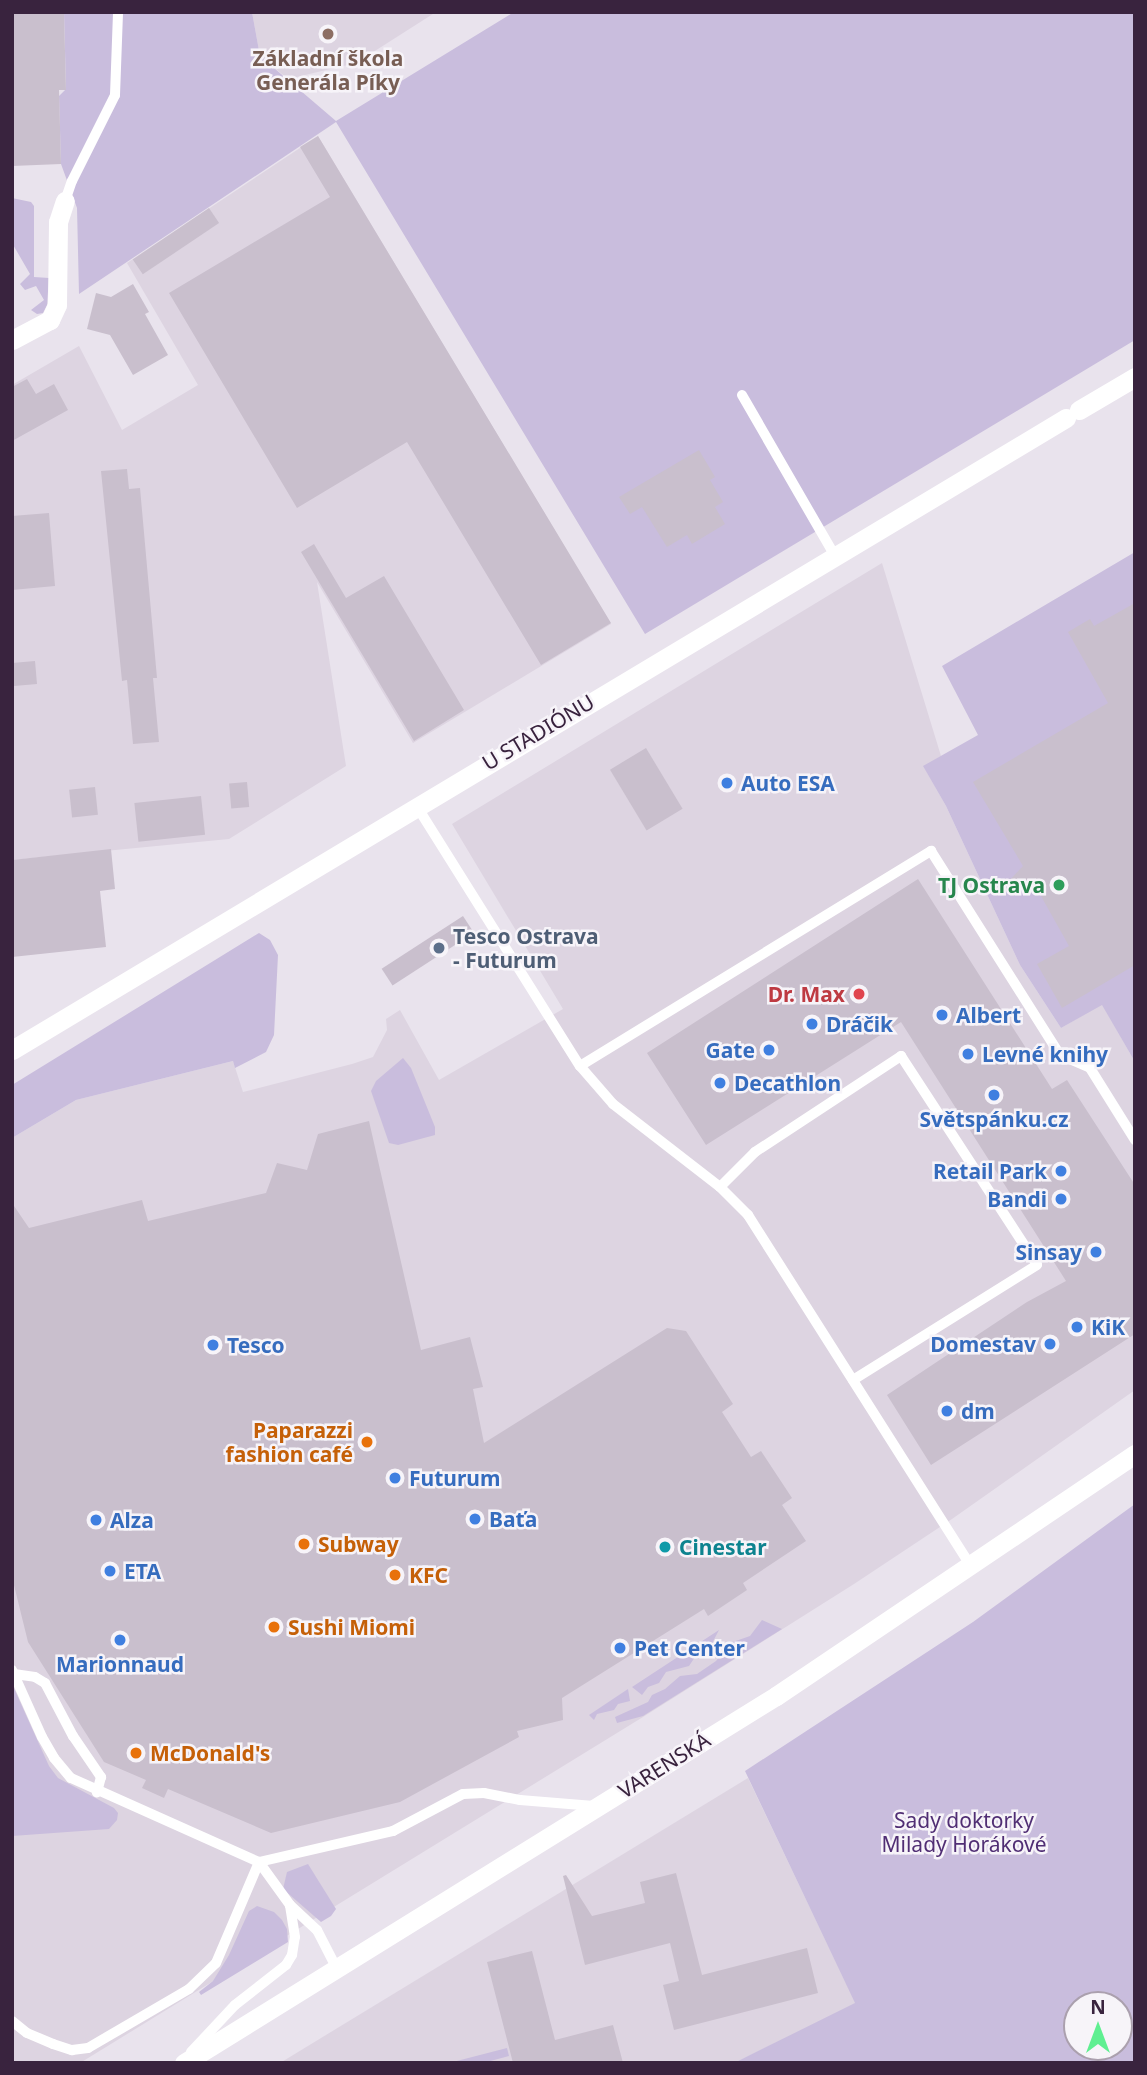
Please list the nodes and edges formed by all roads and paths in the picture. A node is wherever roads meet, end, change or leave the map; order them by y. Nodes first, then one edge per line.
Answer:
1 (118, 12) edge
2 (65, 201) joint
3 (12, 340) edge
4 (1135, 377) edge
5 (741, 395) dead end
6 (835, 555) junction
7 (416, 806) junction
8 (12, 1050) edge
9 (580, 1066) junction
10 (1135, 1140) edge
11 (720, 1187) junction
12 (853, 1380) junction
13 (1135, 1454) edge
14 (970, 1565) junction
15 (13, 1672) edge
16 (97, 1791) junction
17 (599, 1806) junction
18 (259, 1862) junction
19 (289, 1905) junction
20 (336, 1967) junction
21 (12, 2021) edge
22 (182, 2063) edge

1 - 2 lane
2 - 3 street
4 - 6 street, U STADIÓNU
5 - 6 lane
6 - 7 street, U STADIÓNU
7 - 8 street, U STADIÓNU
7 - 9 lane
9 - 10 lane
9 - 11 lane
11 - 12 lane
11 - 12 lane
12 - 14 lane
13 - 14 street, VARENSKÁ
14 - 17 street, VARENSKÁ
15 - 16 lane
15 - 16 lane
16 - 18 lane
17 - 18 lane
17 - 20 street, VARENSKÁ
18 - 19 lane
18 - 21 lane
19 - 20 lane
19 - 22 lane
20 - 22 street, VARENSKÁ

